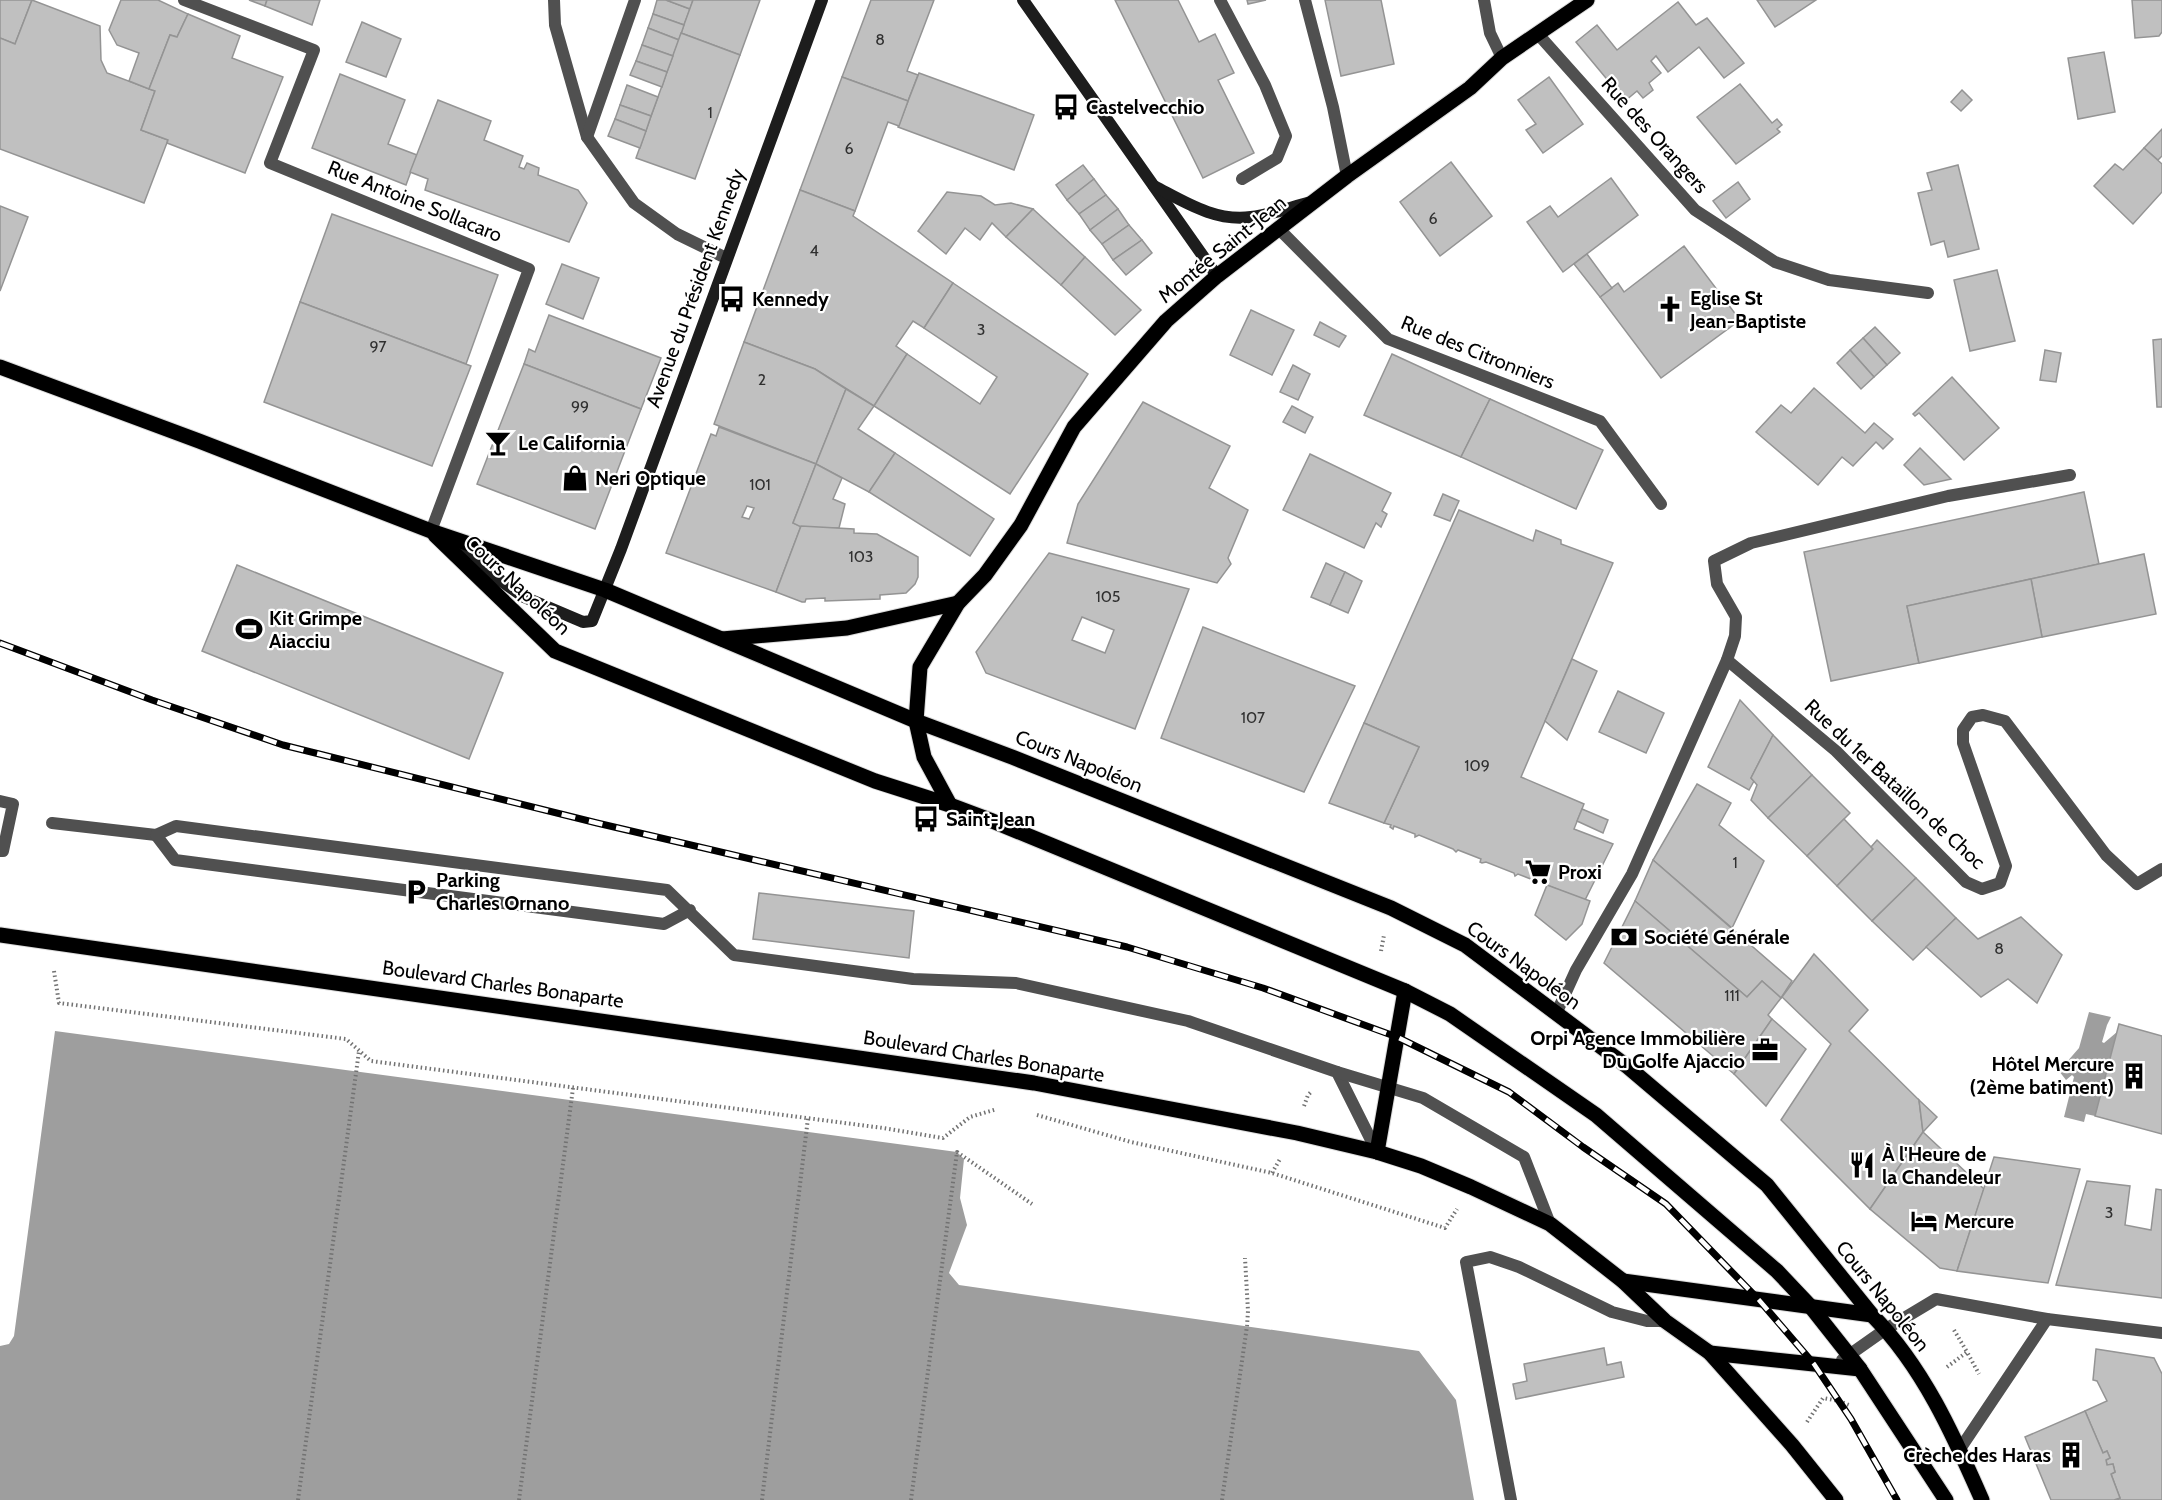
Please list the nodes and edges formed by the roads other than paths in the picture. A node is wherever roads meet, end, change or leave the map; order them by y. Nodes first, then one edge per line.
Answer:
1 (184, 0) edge
2 (555, 0) edge
3 (635, 0) edge
4 (822, 0) edge
5 (1023, 0) edge
6 (1220, 0) edge
7 (1305, 0) edge
8 (1484, 0) edge
9 (1587, 0) edge
10 (1537, 33) junction
11 (1502, 58) junction
12 (586, 137) junction
13 (1347, 176) junction
14 (1242, 179) dead end
15 (1150, 184) junction
16 (1317, 201) junction
17 (1279, 229) junction
18 (726, 258) junction
19 (1216, 276) junction
20 (1928, 293) dead end
21 (0, 367) edge
22 (2070, 475) dead end
23 (1661, 504) dead end
24 (431, 531) junction
25 (605, 590) junction
26 (958, 603) junction
27 (718, 639) junction
28 (1726, 660) junction
29 (916, 721) junction
30 (0, 801) edge
31 (950, 805) junction
32 (52, 823) dead end
33 (156, 835) junction
34 (0, 851) edge
35 (2162, 869) edge
36 (690, 910) junction
37 (0, 939) edge
38 (1405, 991) junction
39 (1556, 1014) junction
40 (1337, 1072) junction
41 (1388, 1087) junction
42 (1377, 1152) junction
43 (1550, 1224) junction
44 (1623, 1281) junction
45 (1811, 1307) junction
46 (1872, 1315) junction
47 (2046, 1319) junction
48 (1665, 1321) junction
49 (1886, 1329) junction
50 (2162, 1333) edge
51 (1710, 1353) junction
52 (1850, 1355) junction
53 (1833, 1366) junction
54 (1860, 1369) junction
55 (1960, 1449) junction
56 (1511, 1500) edge
57 (1836, 1500) edge
58 (1946, 1500) edge
59 (1982, 1500) edge

1 - 24 street, Rue Antoine Sollacaro
2 - 12 street
3 - 12 street
4 - 18 main road, Avenue du Président Kennedy
5 - 15 main road
6 - 14 street
7 - 13 street
8 - 11 street
9 - 10 main road, Montée Saint-Jean
10 - 11 main road, Montée Saint-Jean
10 - 20 street, Rue des Orangers
11 - 13 main road, Montée Saint-Jean
12 - 18 street
13 - 16 main road, Montée Saint-Jean
15 - 16 main road
15 - 19 main road
16 - 17 main road, Montée Saint-Jean
17 - 19 main road, Montée Saint-Jean
17 - 23 street, Rue des Citronniers
18 - 25 main road, Avenue du Président Kennedy
19 - 26 main road, Montée Saint-Jean
21 - 24 main road, Cours Napoléon
22 - 28 street
24 - 25 main road, Cours Napoléon
24 - 25 main road, Avenue du Président Kennedy
24 - 31 main road, Cours Napoléon
25 - 27 main road, Cours Napoléon
26 - 27 main road
26 - 29 main road, Montée Saint-Jean
27 - 29 main road, Cours Napoléon
28 - 35 street, Rue du 1er Bataillon de Choc
28 - 39 street
29 - 31 main road
29 - 39 main road, Cours Napoléon
30 - 34 street
31 - 38 main road, Cours Napoléon
32 - 33 street
33 - 36 street
33 - 36 street
36 - 40 street
37 - 42 main road, Boulevard Charles Bonaparte
38 - 41 main road
38 - 45 main road, Cours Napoléon
39 - 46 main road, Cours Napoléon
40 - 41 street
40 - 42 street
41 - 42 main road
41 - 43 street
42 - 43 main road, Boulevard Charles Bonaparte
43 - 44 main road, Boulevard Charles Bonaparte
44 - 45 main road
44 - 48 main road, Boulevard Charles Bonaparte
45 - 46 main road
45 - 52 main road, Cours Napoléon
46 - 49 main road, Cours Napoléon
47 - 49 street
47 - 50 street
47 - 55 street
48 - 51 main road, Boulevard Charles Bonaparte
48 - 56 street
49 - 52 street
49 - 55 main road, Cours Napoléon
51 - 53 main road
51 - 57 main road, Boulevard Charles Bonaparte
52 - 53 street
52 - 54 main road, Cours Napoléon
53 - 54 main road
54 - 58 main road, Cours Napoléon
55 - 59 main road, Cours Napoléon

